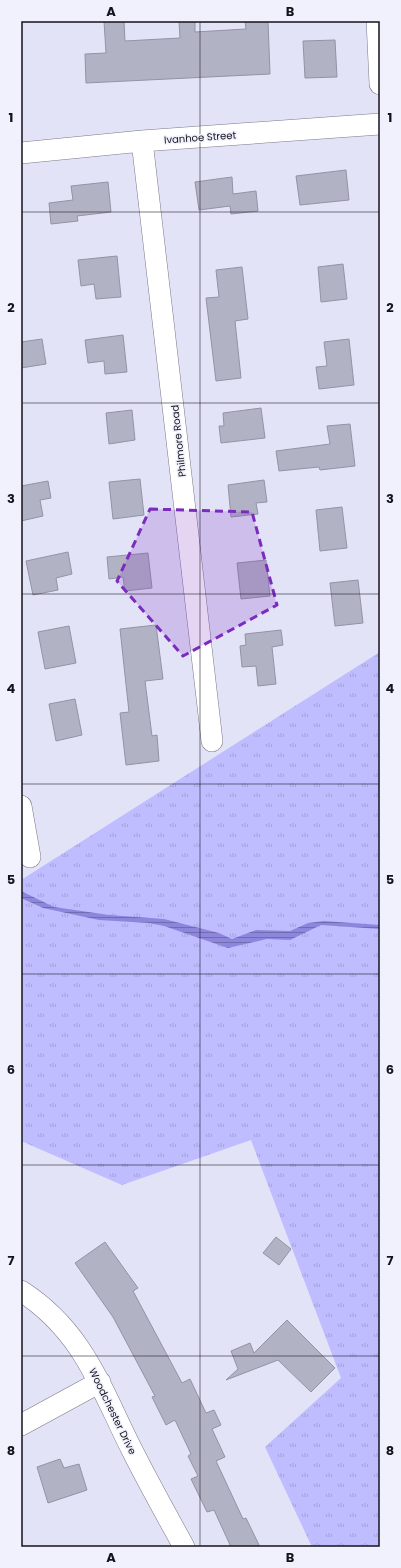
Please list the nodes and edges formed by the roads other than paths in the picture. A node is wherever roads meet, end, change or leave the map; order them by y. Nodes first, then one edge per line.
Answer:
1 (377, 21) edge
2 (380, 84) edge
3 (380, 124) edge
4 (142, 141) junction
5 (21, 153) edge
6 (212, 741) dead end
7 (21, 806) edge
8 (30, 857) dead end
9 (21, 1291) edge
10 (100, 1382) junction
11 (21, 1425) edge
12 (184, 1547) edge

1 - 2 street
3 - 4 street, Ivanhoe Street
4 - 5 street, Ivanhoe Street
4 - 6 street, Philmore Road
7 - 8 street
9 - 10 street, Woodchester Drive
10 - 11 street
10 - 12 street, Woodchester Drive

